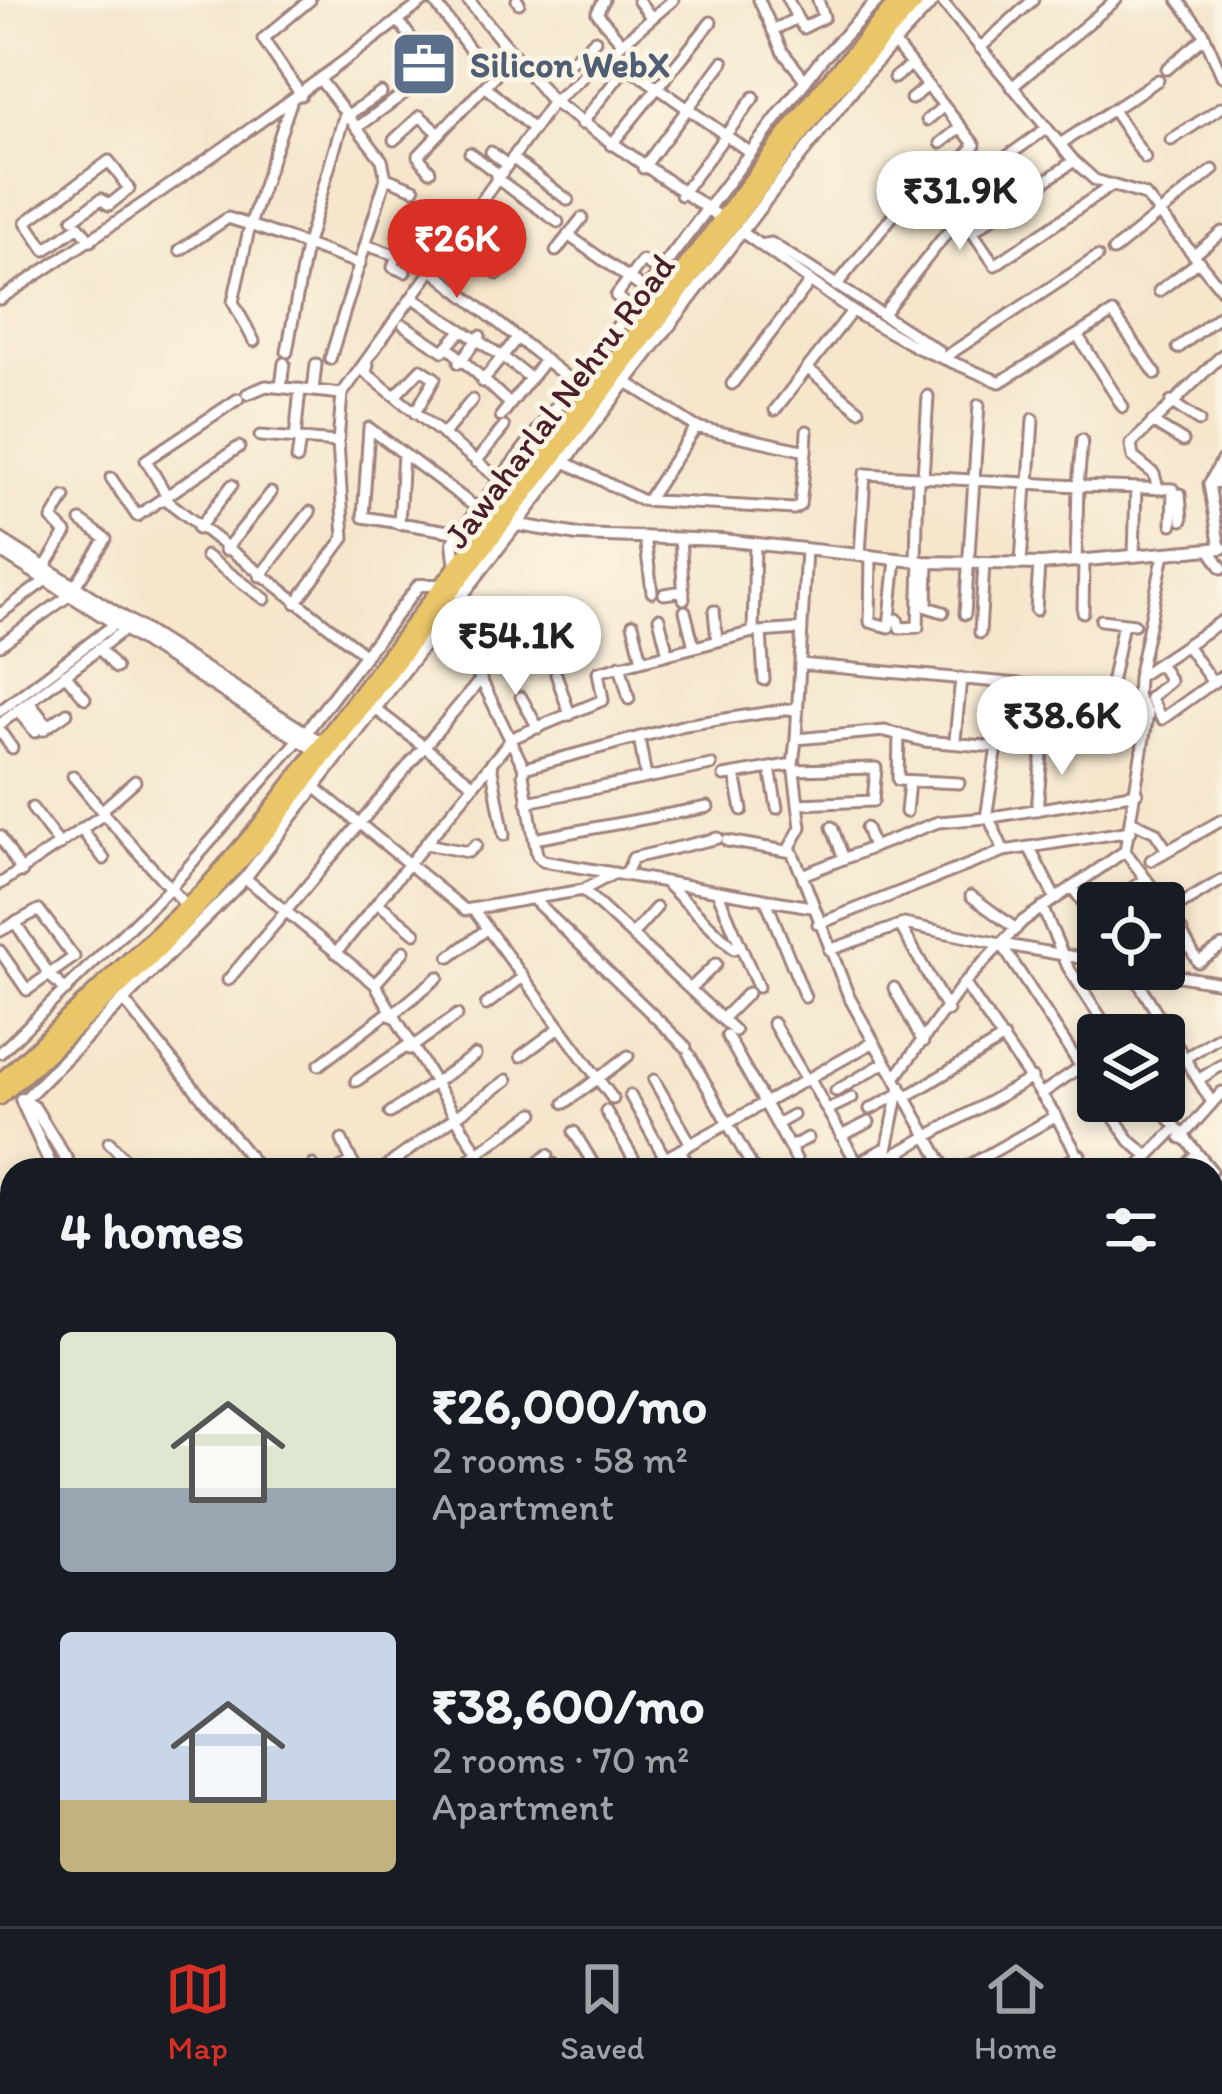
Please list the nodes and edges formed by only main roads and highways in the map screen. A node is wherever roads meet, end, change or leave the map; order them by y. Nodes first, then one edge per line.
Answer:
1 (899, 0) edge
2 (918, 0) edge
3 (732, 226) junction
4 (328, 753) junction
5 (3, 1083) edge

1 - 3 main road, Jawaharlal Nehru Road
2 - 3 main road, Jawaharlal Nehru Road
3 - 4 main road, Jawaharlal Nehru Road
3 - 4 main road, Jawaharlal Nehru Road
4 - 5 main road, Jawaharlal Nehru Road
4 - 5 main road, Jawaharlal Nehru Road

